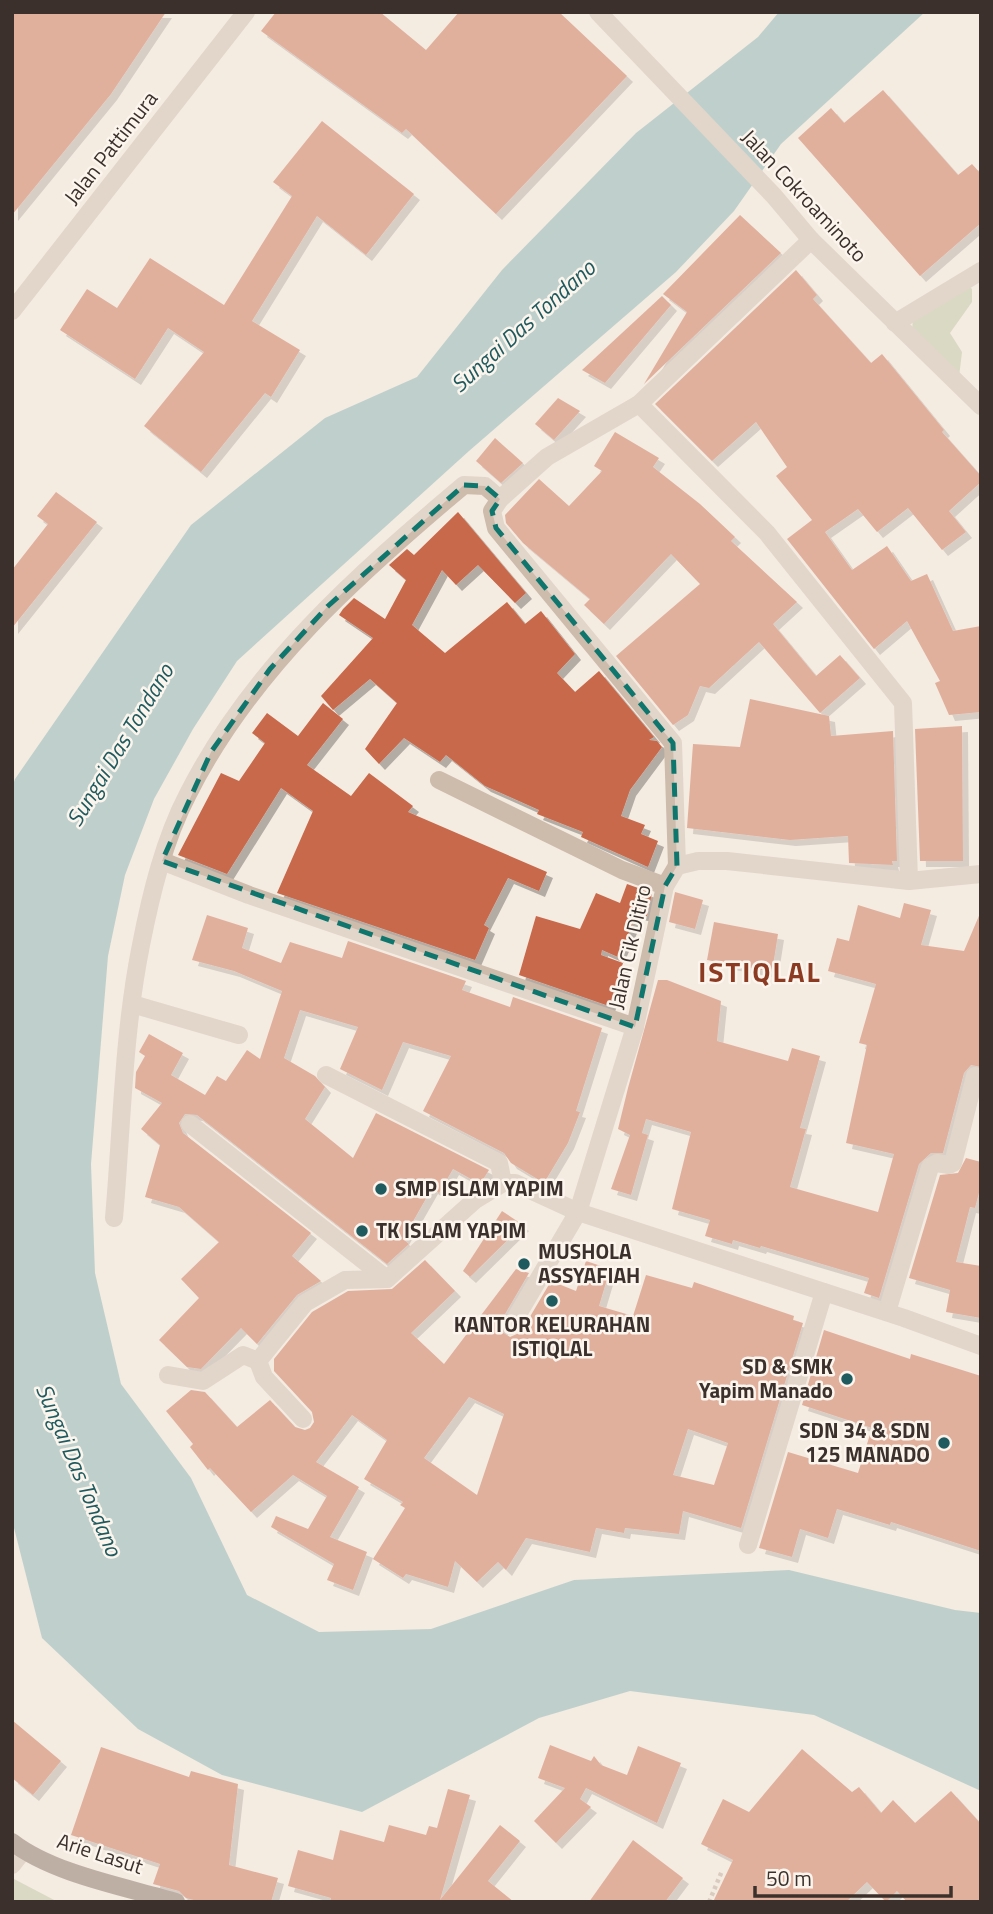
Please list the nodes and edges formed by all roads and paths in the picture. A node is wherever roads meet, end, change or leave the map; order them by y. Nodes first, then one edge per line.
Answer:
1 (246, 12) edge
2 (598, 12) edge
3 (811, 240) junction
4 (981, 271) edge
5 (12, 311) edge
6 (895, 323) junction
7 (639, 404) junction
8 (981, 406) edge
9 (500, 499) junction
10 (439, 780) dead end
11 (162, 861) junction
12 (677, 866) junction
13 (981, 874) edge
14 (909, 881) junction
15 (665, 886) junction
16 (132, 1004) junction
17 (635, 1027) junction
18 (239, 1035) dead end
19 (326, 1075) dead end
20 (975, 1076) dead end
21 (190, 1124) dead end
22 (503, 1183) junction
23 (578, 1212) junction
24 (114, 1218) dead end
25 (387, 1279) junction
26 (824, 1292) junction
27 (887, 1312) junction
28 (511, 1326) dead end
29 (981, 1346) edge
30 (258, 1361) junction
31 (168, 1375) dead end
32 (303, 1419) dead end
33 (748, 1545) dead end
34 (16, 1852) edge
35 (723, 1871) dead end
36 (176, 1902) edge
37 (709, 1902) edge

1 - 5 street, Jalan Pattimura
2 - 3 street, Jalan Cokroaminoto
3 - 6 street, Jalan Cokroaminoto
3 - 7 street
4 - 6 street
6 - 8 street, Jalan Cokroaminoto
7 - 9 street
7 - 14 street
9 - 11 street
9 - 12 street
10 - 15 street
11 - 16 street
11 - 17 street
12 - 14 street, Jalan Cik Ditiro
12 - 15 street, Jalan Cik Ditiro
13 - 14 street, Jalan Cik Ditiro
15 - 17 street, Jalan Cik Ditiro
16 - 18 street
16 - 24 street
17 - 23 street, Jalan Cik Ditiro
19 - 22 street
20 - 27 street
21 - 25 street
22 - 23 street
22 - 25 street
23 - 26 street
23 - 28 street, Jalan Cik Ditiro
25 - 30 street
26 - 27 street
26 - 33 street
27 - 29 street
30 - 31 street
30 - 32 street
34 - 36 main road, Arie Lasut
35 - 37 path

